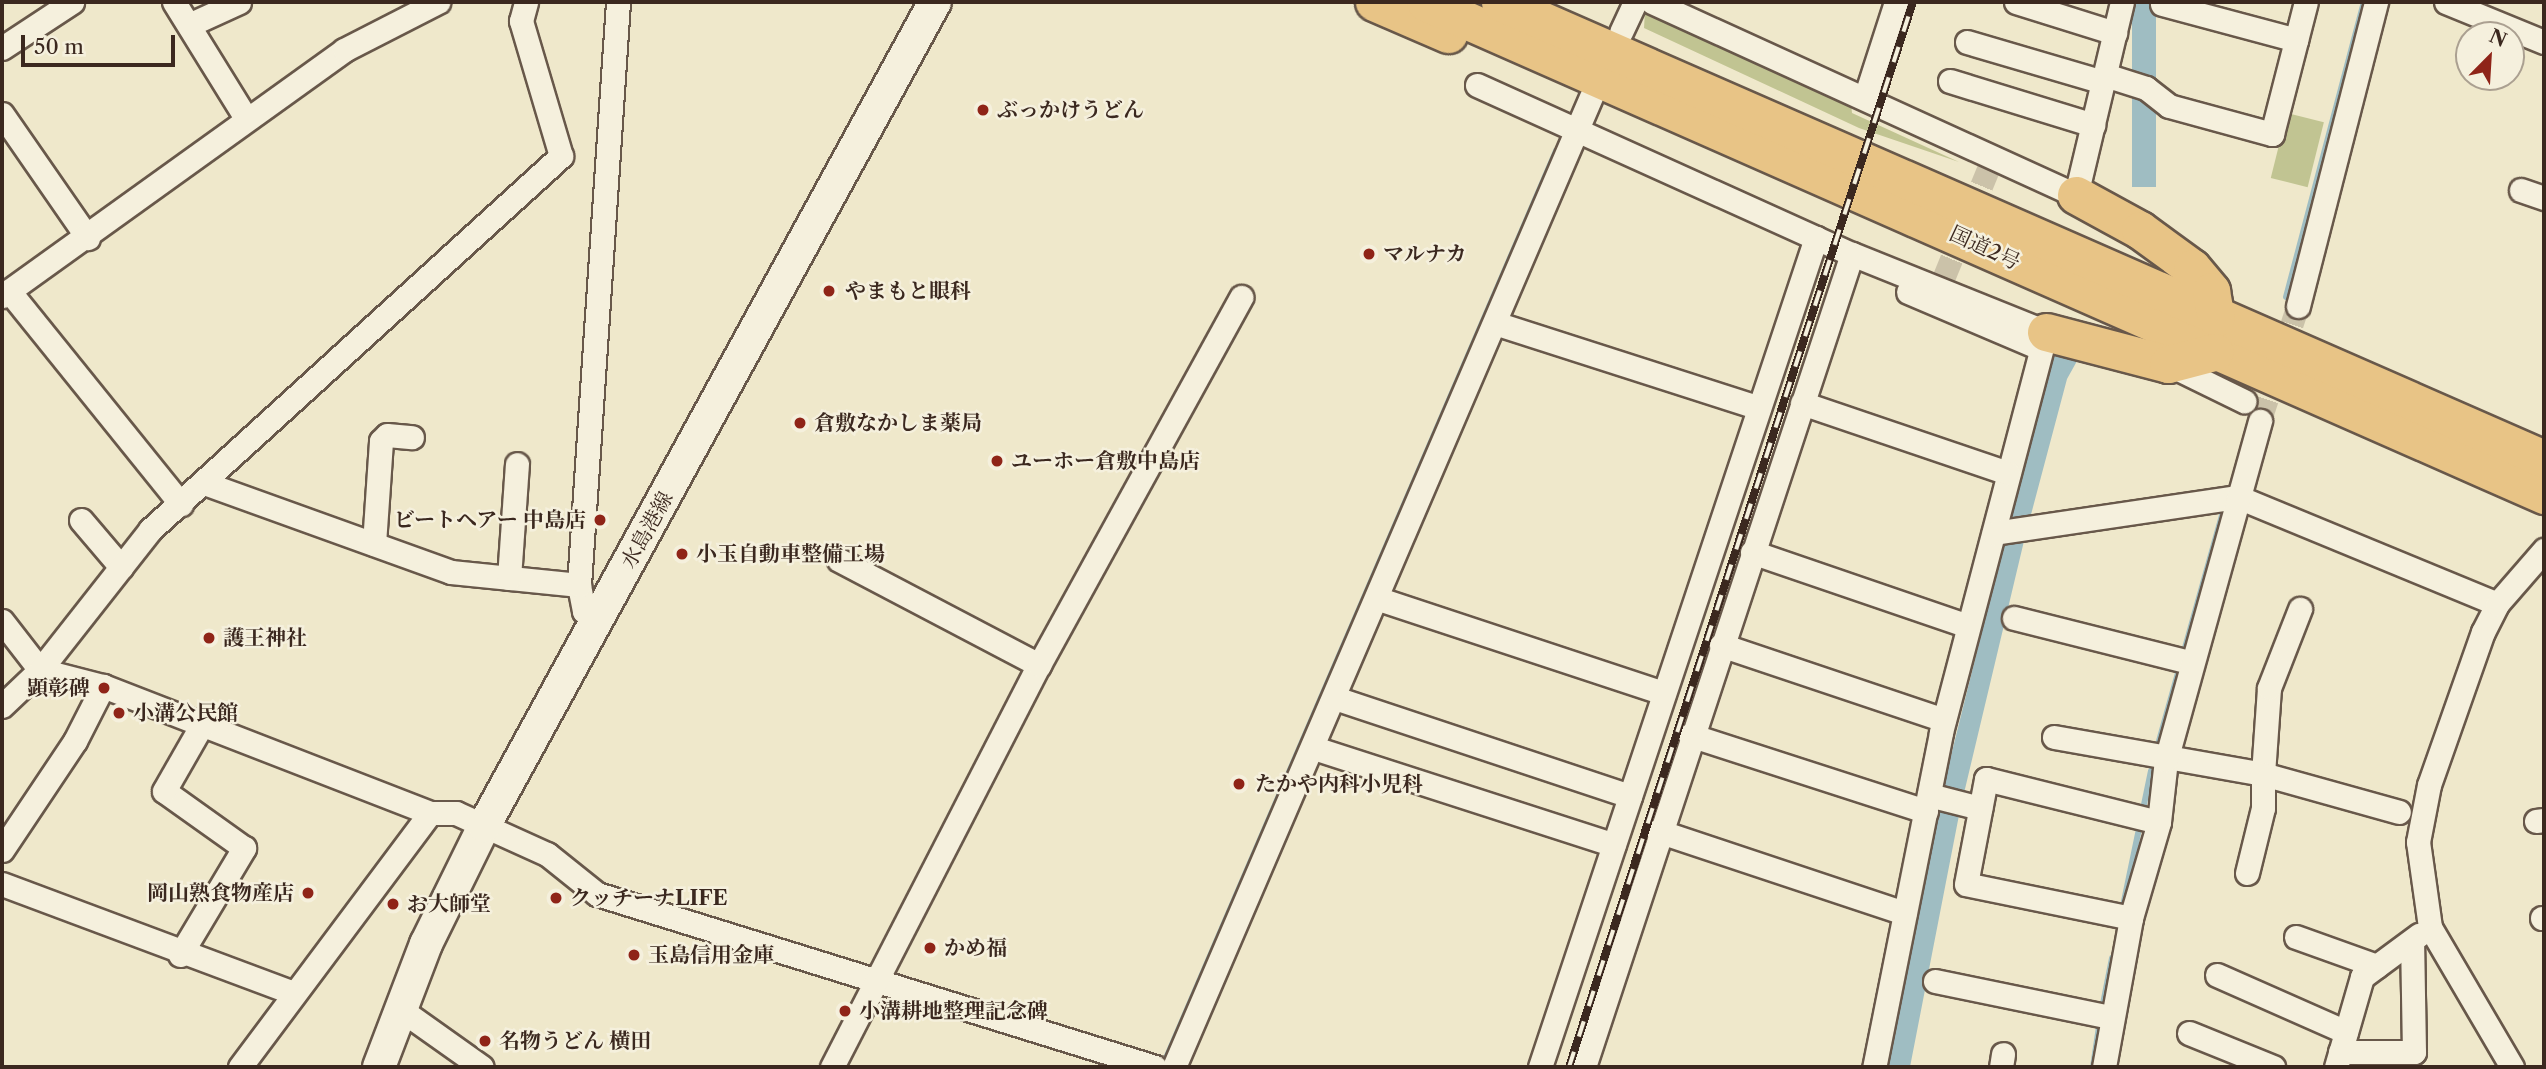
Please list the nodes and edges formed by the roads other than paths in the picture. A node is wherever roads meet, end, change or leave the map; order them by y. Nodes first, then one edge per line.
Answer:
1 (72, 2) edge
2 (174, 2) edge
3 (239, 2) edge
4 (526, 2) edge
5 (618, 2) edge
6 (934, 2) edge
7 (1374, 2) edge
8 (1424, 2) edge
9 (1500, 2) edge
10 (1556, 2) edge
11 (1652, 2) edge
12 (1896, 2) edge
13 (2017, 2) edge
14 (2122, 2) edge
15 (2306, 2) edge
16 (2376, 2) edge
17 (2162, 4) dead end
18 (2458, 4) edge
19 (425, 6) edge
20 (1628, 17) edge
21 (191, 24) junction
22 (2115, 33) junction
23 (2296, 40) junction
24 (1967, 42) dead end
25 (2544, 42) edge
26 (2, 48) edge
27 (2107, 78) junction
28 (1950, 81) dead end
29 (1477, 85) dead end
30 (1866, 95) junction
31 (1591, 97) junction
32 (2, 114) edge
33 (246, 118) junction
34 (2093, 125) junction
35 (1576, 132) junction
36 (1762, 132) junction
37 (2521, 191) dead end
38 (2076, 195) junction
39 (2544, 198) edge
40 (1991, 215) junction
41 (88, 238) junction
42 (1816, 238) junction
43 (1853, 254) junction
44 (1908, 292) dead end
45 (6, 293) edge
46 (1241, 297) dead end
47 (2298, 306) tunnel mouth
48 (2132, 315) junction
49 (1498, 324) junction
50 (2215, 335) junction
51 (2043, 340) junction
52 (2168, 364) junction
53 (2244, 401) dead end
54 (1802, 403) junction
55 (1759, 408) junction
56 (2454, 418) junction
57 (2260, 421) tunnel mouth
58 (412, 436) dead end
59 (2544, 449) edge
60 (2544, 459) edge
61 (517, 464) dead end
62 (2008, 473) junction
63 (204, 482) junction
64 (2544, 495) edge
65 (2231, 496) junction
66 (181, 503) junction
67 (81, 520) dead end
68 (1997, 534) junction
69 (374, 544) junction
70 (2544, 550) edge
71 (1752, 552) junction
72 (839, 560) dead end
73 (121, 566) junction
74 (509, 578) junction
75 (579, 585) junction
76 (1378, 598) junction
77 (2497, 604) junction
78 (2301, 609) dead end
79 (2014, 618) dead end
80 (599, 619) junction
81 (2, 621) edge
82 (1968, 626) junction
83 (1721, 645) junction
84 (2189, 662) junction
85 (1039, 664) junction
86 (40, 670) junction
87 (103, 686) junction
88 (1664, 693) junction
89 (1335, 698) junction
90 (2, 706) edge
91 (1944, 720) junction
92 (203, 723) junction
93 (1690, 735) junction
94 (2054, 737) dead end
95 (1314, 748) junction
96 (2166, 760) junction
97 (2263, 774) junction
98 (1630, 796) junction
99 (1930, 801) junction
100 (1973, 806) junction
101 (2399, 812) dead end
102 (430, 813) junction
103 (2147, 819) junction
104 (484, 826) junction
105 (1658, 831) junction
106 (1614, 845) junction
107 (2, 850) edge
108 (2247, 873) dead end
109 (2, 884) edge
110 (1905, 914) junction
111 (2123, 917) junction
112 (2421, 934) junction
113 (2296, 937) dead end
114 (180, 955) junction
115 (2377, 966) junction
116 (2217, 975) dead end
117 (875, 977) junction
118 (1935, 981) dead end
119 (294, 993) junction
120 (400, 1009) junction
121 (2111, 1017) junction
122 (2189, 1033) dead end
123 (2341, 1050) edge
124 (240, 1067) edge
125 (379, 1067) edge
126 (482, 1067) edge
127 (832, 1067) edge
128 (1152, 1067) edge
129 (1174, 1067) edge
130 (1540, 1067) edge
131 (1584, 1067) edge
132 (1874, 1067) edge
133 (2104, 1067) edge
134 (2273, 1067) edge
135 (2511, 1067) edge

1 - 26 street
2 - 21 street
3 - 21 street
4 - 63 street
5 - 75 street
6 - 80 main road, 水島港線
7 - 31 highway
8 - 36 highway, 国道2号
9 - 36 highway, 国道2号
10 - 20 highway
11 - 30 street
12 - 30 street
13 - 22 street
14 - 22 street
15 - 23 street
16 - 47 street
17 - 23 street
18 - 25 street
19 - 33 street
20 - 40 highway
21 - 33 street
22 - 27 street
23 - 27 street
24 - 27 street
27 - 34 street
28 - 34 street
29 - 35 street
30 - 38 street
31 - 35 street
31 - 48 highway
32 - 41 street
33 - 41 street
34 - 38 street
35 - 42 street
35 - 49 street
36 - 40 highway, 国道2号
36 - 48 highway, 国道2号
37 - 39 street
38 - 50 highway
40 - 50 highway, 国道2号
41 - 45 street
42 - 43 street
42 - 55 street
43 - 51 street
43 - 54 street
44 - 51 street
45 - 66 street
46 - 85 street
48 - 50 highway, 国道2号
49 - 55 street
49 - 76 street
50 - 52 highway
50 - 56 highway, 国道2号
50 - 64 highway, 国道2号
51 - 52 highway
51 - 62 street
52 - 53 street
54 - 62 street
54 - 71 street
55 - 88 street
56 - 59 highway
56 - 60 highway, 国道2号
57 - 65 street
58 - 69 street
61 - 74 street
62 - 68 street
63 - 66 street
63 - 69 street
65 - 68 street
65 - 77 street
65 - 84 street
66 - 73 street
67 - 73 street
68 - 82 street
69 - 74 street
70 - 77 street
71 - 82 street
71 - 83 street
72 - 85 street
73 - 86 street
74 - 75 street
75 - 80 street
76 - 88 street
76 - 89 street
77 - 112 street
78 - 97 street
79 - 84 street
80 - 104 main road, 水島港線
81 - 86 street
82 - 91 street
83 - 91 street
83 - 93 street
84 - 96 street
85 - 117 street
86 - 87 street
86 - 90 street
87 - 92 street
87 - 107 street
88 - 98 street
89 - 95 street
89 - 98 street
91 - 99 street
92 - 102 street
92 - 114 street
93 - 99 street
93 - 105 street
94 - 96 street
95 - 106 street
95 - 129 street
96 - 97 street
96 - 103 street
97 - 101 street
97 - 108 street
98 - 106 street
99 - 100 street
99 - 110 street
100 - 103 street
100 - 111 street
102 - 104 street
102 - 119 street
103 - 111 street
104 - 117 street
104 - 120 main road, 水島港線
105 - 110 street
105 - 131 street
106 - 130 street
109 - 114 street
110 - 132 street
111 - 121 street
112 - 115 street
112 - 123 street
112 - 135 street
113 - 115 street
114 - 119 street
115 - 123 street
116 - 123 street
117 - 127 street
117 - 128 street
118 - 121 street
119 - 124 street
120 - 125 main road, 水島港線
120 - 126 street
121 - 133 street
122 - 134 street

